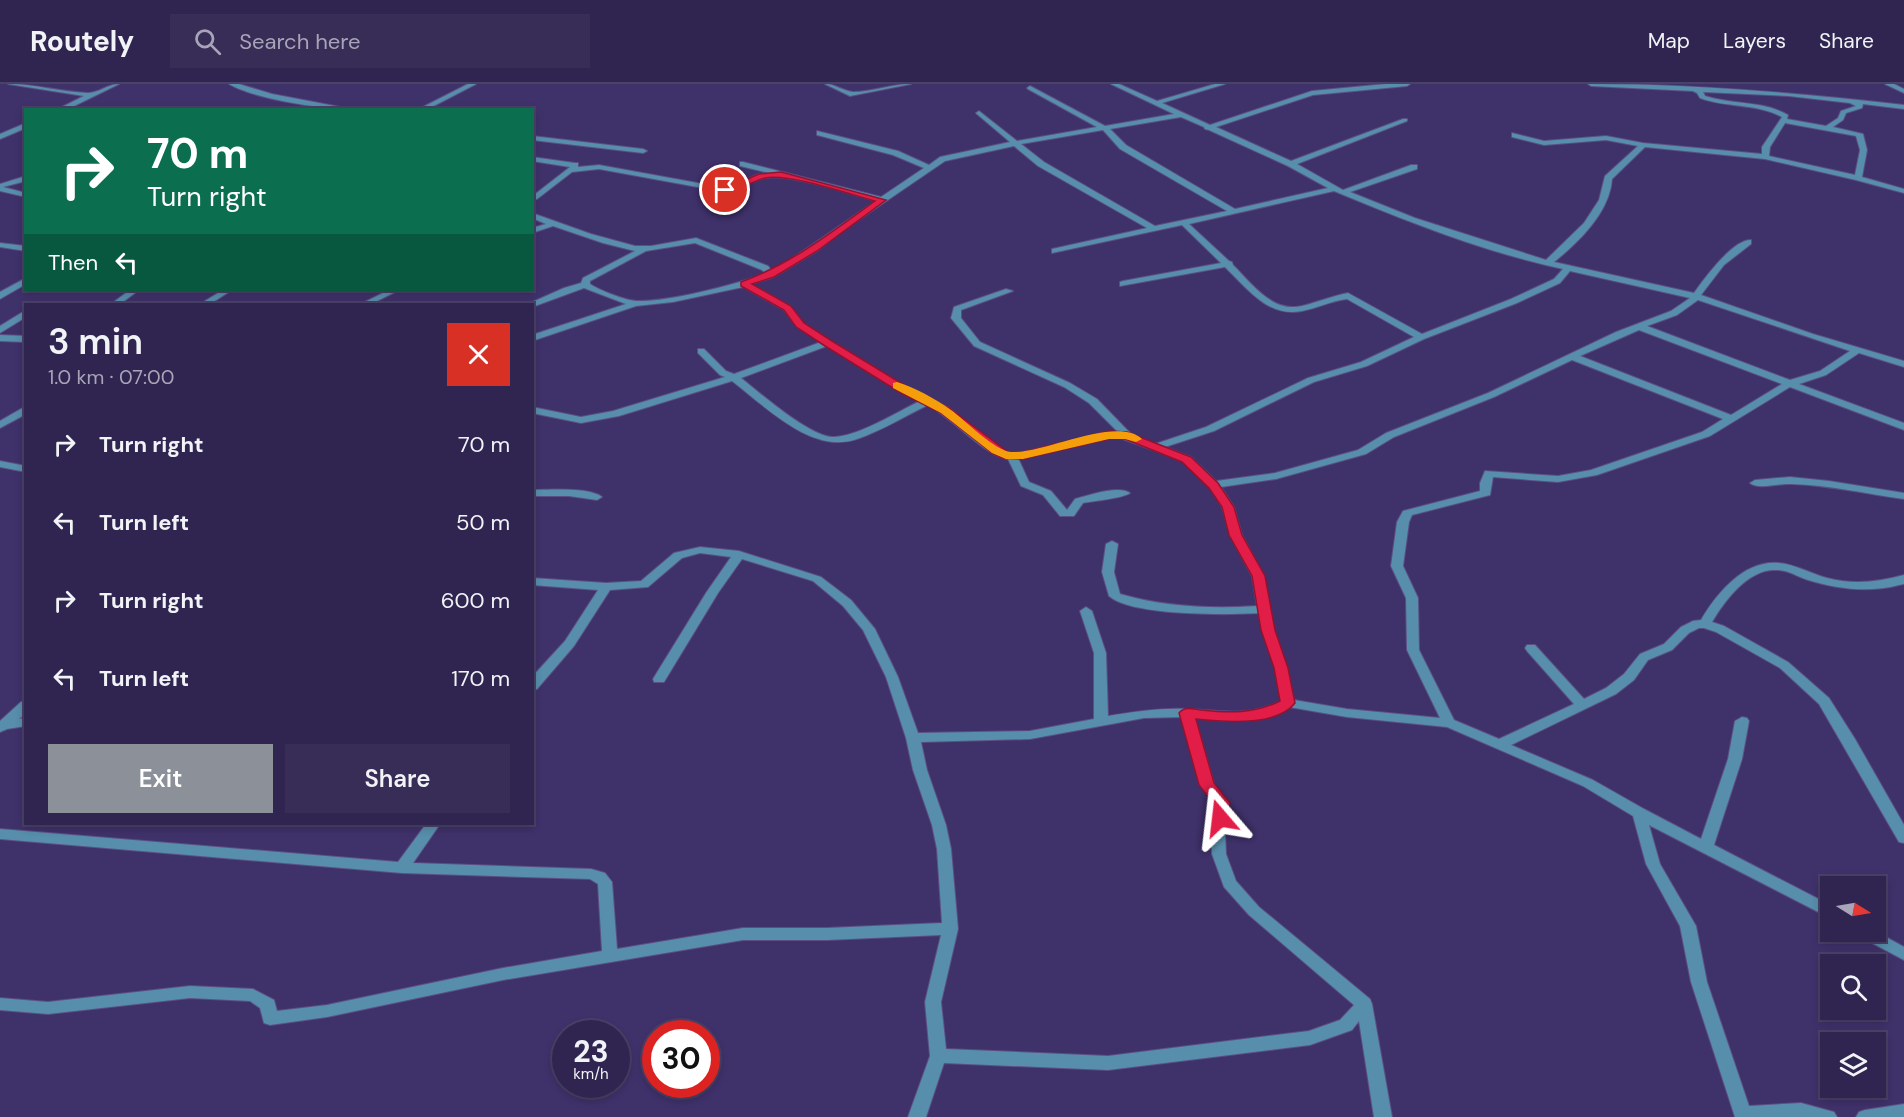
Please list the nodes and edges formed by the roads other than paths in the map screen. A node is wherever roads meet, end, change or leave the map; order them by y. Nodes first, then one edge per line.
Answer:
1 (11, 84) edge
2 (116, 84) edge
3 (232, 84) edge
4 (473, 84) edge
5 (828, 84) edge
6 (908, 84) edge
7 (1114, 84) edge
8 (1222, 84) edge
9 (1407, 84) edge
10 (1591, 84) edge
11 (1888, 84) edge
12 (1030, 88) dead end
13 (1693, 89) junction
14 (1904, 91) edge
15 (91, 95) junction
16 (1846, 100) junction
17 (1156, 103) junction
18 (1904, 107) edge
19 (63, 108) edge
20 (342, 108) edge
21 (424, 108) edge
22 (979, 113) dead end
23 (1180, 115) junction
24 (1405, 120) dead end
25 (1784, 121) junction
26 (24, 126) edge
27 (1207, 128) junction
28 (1828, 128) junction
29 (1106, 129) junction
30 (820, 133) dead end
31 (1515, 135) dead end
32 (0, 137) edge
33 (534, 138) edge
34 (1016, 143) junction
35 (1643, 145) junction
36 (643, 151) dead end
37 (1765, 157) junction
38 (534, 159) edge
39 (743, 164) dead end
40 (1291, 164) junction
41 (1414, 167) dead end
42 (929, 168) junction
43 (571, 170) junction
44 (781, 174) junction
45 (1857, 178) junction
46 (24, 179) edge
47 (0, 188) edge
48 (1340, 190) junction
49 (1904, 191) edge
50 (24, 194) edge
51 (534, 198) edge
52 (882, 200) junction
53 (1235, 212) junction
54 (534, 216) edge
55 (556, 223) junction
56 (1184, 223) junction
57 (1154, 229) junction
58 (534, 230) edge
59 (1748, 242) dead end
60 (0, 245) edge
61 (24, 249) edge
62 (644, 250) junction
63 (1055, 251) dead end
64 (1548, 263) junction
65 (1229, 264) junction
66 (1568, 268) junction
67 (771, 275) junction
68 (24, 281) edge
69 (744, 284) junction
70 (1123, 284) dead end
71 (585, 285) junction
72 (134, 291) edge
73 (226, 291) edge
74 (393, 291) edge
75 (1009, 291) dead end
76 (0, 296) edge
77 (1695, 296) junction
78 (116, 303) edge
79 (205, 303) edge
80 (367, 303) edge
81 (534, 303) edge
82 (634, 303) junction
83 (24, 314) edge
84 (1640, 327) junction
85 (0, 330) edge
86 (534, 337) edge
87 (1421, 337) junction
88 (0, 338) edge
89 (24, 339) edge
90 (828, 344) junction
91 (701, 351) dead end
92 (1856, 351) junction
93 (1571, 356) junction
94 (1904, 364) edge
95 (734, 377) junction
96 (1789, 384) junction
97 (927, 402) junction
98 (24, 410) edge
99 (534, 410) edge
100 (1732, 419) junction
101 (0, 425) edge
102 (1904, 427) edge
103 (1127, 435) junction
104 (1155, 447) junction
105 (1012, 456) junction
106 (0, 464) edge
107 (24, 469) edge
108 (1755, 483) dead end
109 (1214, 485) junction
110 (534, 493) edge
111 (1125, 493) dead end
112 (1904, 496) edge
113 (597, 497) dead end
114 (1112, 544) dead end
115 (739, 554) junction
116 (534, 581) edge
117 (1902, 583) edge
118 (606, 587) junction
119 (1264, 609) junction
120 (1086, 611) dead end
121 (1705, 624) junction
122 (1531, 648) dead end
123 (659, 679) dead end
124 (534, 684) edge
125 (1288, 703) junction
126 (1582, 704) junction
127 (24, 707) edge
128 (1187, 713) junction
129 (1742, 721) dead end
130 (24, 722) edge
131 (1101, 722) junction
132 (1449, 723) junction
133 (2, 726) edge
134 (913, 738) junction
135 (1499, 745) junction
136 (1639, 813) junction
137 (432, 825) edge
138 (0, 834) edge
139 (1904, 838) edge
140 (1706, 847) junction
141 (402, 868) junction
142 (1820, 907) edge
143 (950, 929) junction
144 (1882, 942) edge
145 (1904, 954) edge
146 (610, 957) junction
147 (0, 1004) edge
148 (1364, 1004) junction
149 (938, 1056) junction
150 (1904, 1111) edge
151 (1744, 1115) edge
152 (917, 1117) edge
153 (1383, 1117) edge
154 (1828, 1117) edge
155 (1864, 1117) edge

1 - 15 street
2 - 15 street
3 - 20 street
4 - 21 street
5 - 6 street
7 - 17 street
8 - 17 street
9 - 27 street
10 - 13 street
11 - 14 street
12 - 29 street
13 - 16 street
13 - 25 street
15 - 19 street
16 - 18 street
16 - 28 street
17 - 23 street
22 - 34 street
23 - 27 street
23 - 29 street
24 - 40 street
25 - 28 street
25 - 37 street
26 - 32 street
27 - 40 street
28 - 45 street
29 - 34 street
29 - 53 street
30 - 42 street
31 - 35 street
33 - 36 street
34 - 42 street
34 - 57 street
35 - 37 street
35 - 64 street
37 - 45 street
38 - 43 street
39 - 44 street
40 - 48 street
41 - 48 street
42 - 52 street
43 - 44 street
43 - 51 street
44 - 52 street
45 - 49 street
46 - 47 street
47 - 50 street
48 - 53 street
48 - 64 street
52 - 67 street
53 - 56 street
54 - 55 street
55 - 58 street
55 - 62 street
56 - 57 street
56 - 65 street
57 - 63 street
59 - 77 street
60 - 61 street
62 - 67 street
62 - 71 street
64 - 66 street
65 - 70 street
65 - 87 street
66 - 77 street
66 - 87 street
67 - 69 street
68 - 76 street
69 - 82 street
69 - 90 street
71 - 81 street
71 - 82 street
72 - 78 street
73 - 79 street
74 - 80 street
75 - 103 street
77 - 84 street
77 - 92 street
82 - 86 street
83 - 85 street
84 - 93 street
84 - 96 street
87 - 104 street
88 - 89 street
90 - 95 street
90 - 97 street
91 - 95 street
92 - 94 street
92 - 96 street
93 - 100 street
93 - 109 street
95 - 97 street
95 - 99 street
96 - 100 street
96 - 102 street
97 - 105 street
98 - 101 street
100 - 132 street
103 - 104 street
103 - 105 street
104 - 109 street
105 - 111 street
106 - 107 street
108 - 112 street
109 - 119 street
110 - 113 street
114 - 119 street
115 - 118 street
115 - 123 street
115 - 134 street
116 - 118 street
117 - 121 street
118 - 124 street
119 - 125 street
120 - 131 street
121 - 126 street
121 - 139 street
122 - 126 street
125 - 128 street
125 - 132 street
126 - 135 street
127 - 133 street
128 - 131 street
128 - 148 street
129 - 140 street
130 - 133 street
131 - 134 street
132 - 135 street
134 - 143 street
135 - 136 street
136 - 140 street
136 - 151 street
137 - 141 street
138 - 141 street
140 - 142 street
141 - 146 street
143 - 146 street
143 - 149 street
144 - 145 street
146 - 147 street
148 - 149 street
148 - 153 street
149 - 152 street
150 - 155 street
151 - 154 street

